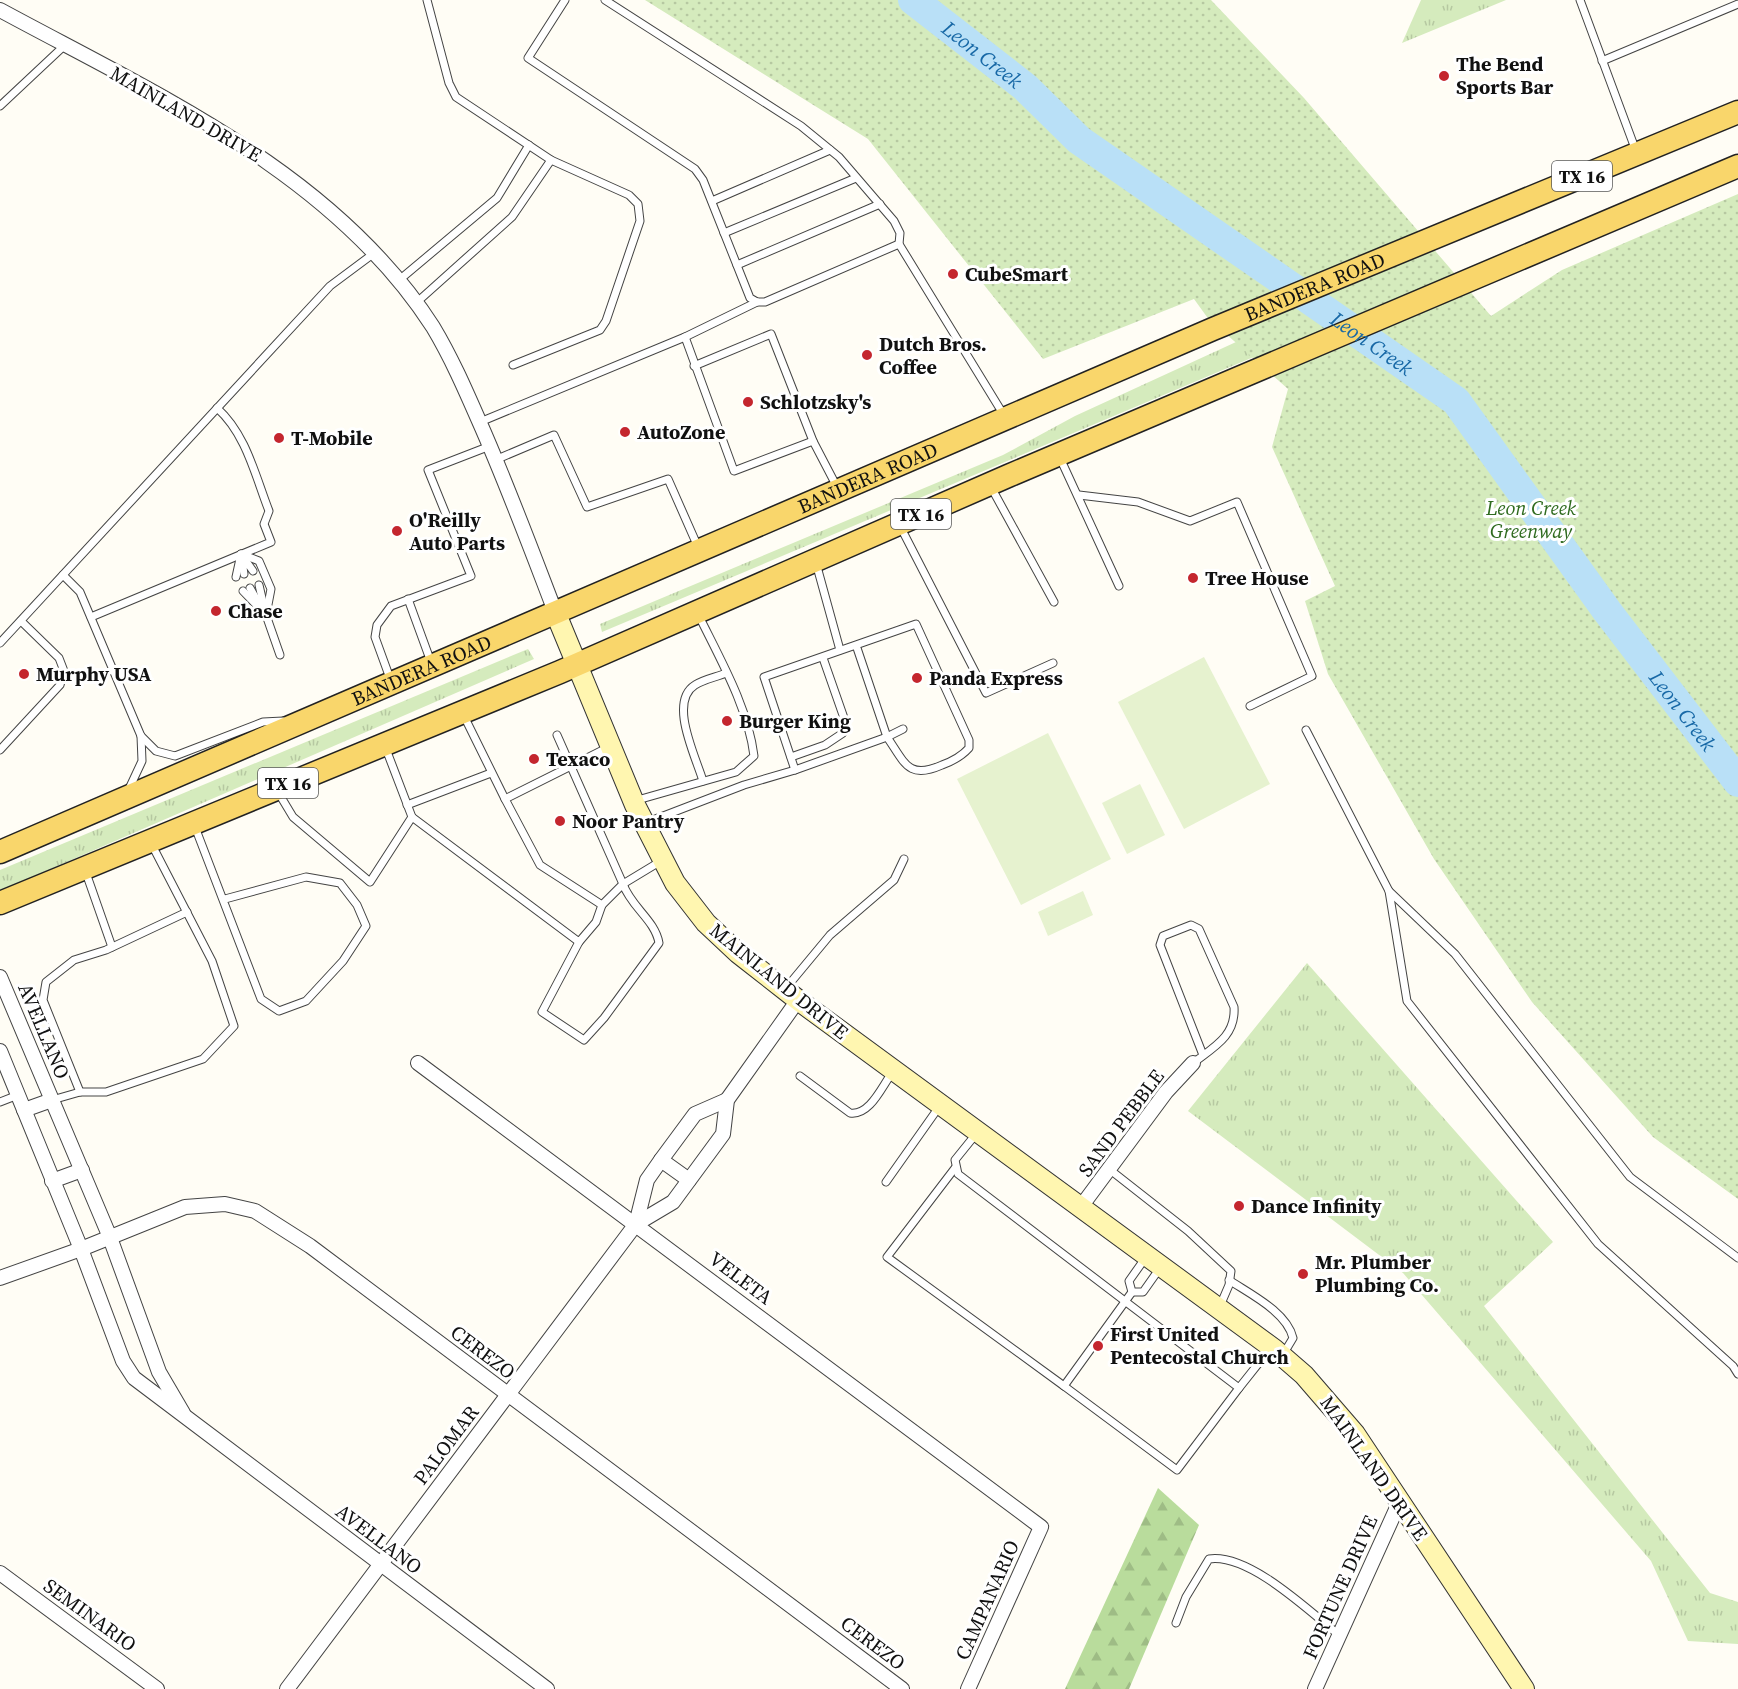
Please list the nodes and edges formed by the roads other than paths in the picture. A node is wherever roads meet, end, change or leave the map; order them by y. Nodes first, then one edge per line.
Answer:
1 (427, 0) edge
2 (565, 0) edge
3 (605, 0) edge
4 (1580, 0) edge
5 (1738, 4) edge
6 (0, 10) edge
7 (65, 45) junction
8 (1602, 61) junction
9 (0, 106) edge
10 (1738, 112) edge
11 (529, 145) junction
12 (830, 150) junction
13 (1637, 154) junction
14 (551, 160) junction
15 (1738, 166) edge
16 (856, 178) junction
17 (712, 201) junction
18 (880, 204) junction
19 (724, 233) junction
20 (899, 244) junction
21 (373, 254) junction
22 (737, 265) junction
23 (398, 281) junction
24 (757, 302) junction
25 (416, 303) junction
26 (685, 337) junction
27 (513, 365) dead end
28 (694, 366) junction
29 (217, 408) junction
30 (1006, 419) junction
31 (480, 422) junction
32 (813, 441) junction
33 (490, 446) junction
34 (1059, 455) junction
35 (495, 460) junction
36 (990, 484) junction
37 (839, 491) junction
38 (1079, 495) junction
39 (899, 524) junction
40 (700, 552) junction
41 (241, 554) junction
42 (816, 561) junction
43 (253, 571) dead end
44 (244, 574) dead end
45 (63, 575) junction
46 (236, 577) dead end
47 (259, 585) dead end
48 (1119, 586) dead end
49 (246, 590) dead end
50 (408, 600) junction
51 (1053, 602) dead end
52 (697, 612) junction
53 (556, 614) junction
54 (266, 615) junction
55 (91, 617) junction
56 (21, 621) junction
57 (0, 643) edge
58 (856, 645) junction
59 (840, 650) junction
60 (280, 655) dead end
61 (823, 658) junction
62 (1053, 663) dead end
63 (577, 664) junction
64 (432, 666) junction
65 (726, 673) junction
66 (392, 684) junction
67 (1250, 706) dead end
68 (462, 712) junction
69 (308, 719) junction
70 (903, 729) dead end
71 (1306, 730) dead end
72 (557, 735) dead end
73 (141, 736) junction
74 (887, 737) junction
75 (384, 743) junction
76 (611, 746) junction
77 (0, 750) edge
78 (791, 757) junction
79 (573, 766) junction
80 (795, 770) junction
81 (491, 773) junction
82 (703, 781) junction
83 (276, 788) junction
84 (125, 797) junction
85 (505, 799) junction
86 (634, 801) junction
87 (407, 805) junction
88 (412, 817) junction
89 (193, 822) junction
90 (644, 824) junction
91 (150, 840) junction
92 (0, 852) edge
93 (904, 859) dead end
94 (662, 860) junction
95 (85, 868) junction
96 (623, 884) junction
97 (1389, 891) junction
98 (225, 899) junction
99 (0, 903) edge
100 (602, 905) junction
101 (187, 912) junction
102 (579, 942) junction
103 (112, 947) junction
104 (0, 977) edge
105 (791, 995) junction
106 (0, 1051) edge
107 (1198, 1059) junction
108 (417, 1063) dead end
109 (894, 1071) junction
110 (800, 1076) dead end
111 (80, 1092) junction
112 (18, 1095) junction
113 (52, 1100) junction
114 (727, 1100) junction
115 (0, 1102) edge
116 (941, 1105) junction
117 (24, 1110) junction
118 (977, 1132) junction
119 (661, 1160) junction
120 (955, 1168) junction
121 (1109, 1169) junction
122 (82, 1170) junction
123 (689, 1180) junction
124 (52, 1181) junction
125 (886, 1182) dead end
126 (1080, 1208) junction
127 (636, 1224) junction
128 (110, 1236) junction
129 (81, 1249) junction
130 (1738, 1258) edge
131 (1154, 1262) junction
132 (0, 1278) edge
133 (1229, 1280) junction
134 (1132, 1292) junction
135 (1126, 1302) junction
136 (1218, 1309) junction
137 (1277, 1352) junction
138 (1738, 1374) edge
139 (1064, 1386) junction
140 (1239, 1389) junction
141 (508, 1395) junction
142 (187, 1420) junction
143 (1400, 1501) junction
144 (1041, 1527) joint
145 (381, 1565) junction
146 (0, 1573) edge
147 (1176, 1623) dead end
148 (1339, 1635) junction
149 (157, 1689) edge
150 (287, 1689) edge
151 (547, 1689) edge
152 (902, 1689) edge
153 (968, 1689) edge
154 (1315, 1689) edge
155 (1524, 1689) edge

1 - 11 lane
2 - 17 lane
3 - 12 lane
4 - 8 lane
5 - 8 lane
6 - 7 street, MAINLAND DRIVE
7 - 9 lane
7 - 21 street, MAINLAND DRIVE
8 - 13 lane
10 - 13 main road, BANDERA ROAD / TX 16
11 - 14 lane
11 - 23 lane
12 - 16 lane
12 - 17 lane
13 - 30 main road, BANDERA ROAD / TX 16
14 - 25 lane
14 - 27 lane
15 - 34 main road, TX 16
16 - 18 lane
16 - 19 lane
17 - 19 lane
18 - 20 lane
18 - 22 lane
19 - 22 lane
20 - 24 lane
20 - 30 lane
21 - 23 street, MAINLAND DRIVE
21 - 29 lane
22 - 24 lane
23 - 25 street, MAINLAND DRIVE
24 - 26 lane
25 - 31 street, MAINLAND DRIVE
26 - 28 lane
26 - 31 lane
28 - 32 lane
28 - 32 lane
29 - 41 lane
29 - 45 lane
30 - 37 main road, BANDERA ROAD / TX 16
31 - 33 street, MAINLAND DRIVE
32 - 37 lane
33 - 35 street, MAINLAND DRIVE
33 - 50 lane
34 - 36 main road, TX 16
34 - 38 lane
35 - 40 lane
35 - 53 street, MAINLAND DRIVE
36 - 39 main road, TX 16
36 - 51 lane
37 - 40 main road, BANDERA ROAD / TX 16
38 - 48 lane
38 - 67 lane
39 - 42 main road, TX 16
39 - 62 lane
40 - 53 main road, BANDERA ROAD / TX 16
41 - 43 lane
41 - 44 lane
41 - 46 lane
41 - 54 lane
41 - 55 lane
42 - 52 main road, TX 16
42 - 59 lane
45 - 55 lane
45 - 56 lane
47 - 54 lane
49 - 54 lane
50 - 64 lane
50 - 66 lane
52 - 63 main road, TX 16
52 - 65 lane
53 - 63 main road, MAINLAND DRIVE
53 - 64 main road, BANDERA ROAD / TX 16
54 - 60 lane
55 - 73 lane
56 - 57 lane
56 - 77 lane
58 - 59 lane
58 - 74 lane
58 - 74 lane
59 - 61 lane
61 - 78 lane
61 - 78 lane
63 - 68 main road, TX 16
63 - 76 main road, MAINLAND DRIVE
64 - 66 main road, BANDERA ROAD / TX 16
65 - 82 lane
65 - 82 lane
66 - 69 main road, BANDERA ROAD / TX 16
68 - 75 main road, TX 16
68 - 81 lane
69 - 73 lane
69 - 84 main road, BANDERA ROAD / TX 16
70 - 74 lane
71 - 97 lane
72 - 79 lane
73 - 84 lane
74 - 80 lane
75 - 83 main road, TX 16
75 - 87 lane
76 - 79 lane
76 - 86 main road, MAINLAND DRIVE
78 - 80 lane
79 - 85 lane
79 - 96 lane
80 - 90 lane
81 - 85 lane
81 - 87 lane
82 - 86 lane
83 - 88 lane
83 - 89 main road, TX 16
84 - 92 main road, BANDERA ROAD / TX 16
85 - 100 lane
86 - 90 main road, MAINLAND DRIVE
87 - 88 lane
88 - 102 lane
89 - 91 main road, TX 16
89 - 98 lane
90 - 94 main road, MAINLAND DRIVE
91 - 95 main road, TX 16
91 - 101 lane
93 - 105 lane
94 - 96 lane
94 - 105 main road, MAINLAND DRIVE
95 - 99 main road, TX 16
95 - 103 lane
96 - 100 lane
96 - 102 lane
97 - 130 lane
97 - 138 lane
98 - 98 lane
100 - 102 lane
101 - 103 lane
101 - 111 lane
103 - 111 lane
104 - 113 street, AVELLANO
105 - 109 main road, MAINLAND DRIVE
105 - 114 street, PALOMAR
106 - 112 street, AVELLANO
107 - 107 lane
107 - 121 street, SAND PEBBLE
108 - 127 street, VELETA
109 - 110 lane
109 - 116 main road, MAINLAND DRIVE
111 - 113 lane
112 - 115 lane
112 - 117 street, AVELLANO
113 - 117 street, AVELLANO
113 - 122 street, AVELLANO
114 - 119 street, PALOMAR
114 - 123 street, PALOMAR
116 - 118 main road, MAINLAND DRIVE
116 - 125 lane
117 - 124 street, AVELLANO
118 - 120 lane
118 - 126 main road, MAINLAND DRIVE
119 - 123 street
119 - 127 street, PALOMAR
120 - 135 lane
120 - 139 lane
121 - 126 street, SAND PEBBLE
121 - 133 lane
122 - 124 street
122 - 128 street, AVELLANO
123 - 127 street, PALOMAR
124 - 129 street, AVELLANO
126 - 131 main road, MAINLAND DRIVE
127 - 141 street, PALOMAR
127 - 144 street, VELETA
128 - 129 street, CEREZO
128 - 141 street, CEREZO
128 - 142 street, AVELLANO
129 - 132 street, CEREZO
129 - 142 street, AVELLANO
131 - 134 lane
131 - 134 lane
131 - 136 main road, MAINLAND DRIVE
133 - 136 lane
133 - 137 lane
134 - 135 lane
135 - 139 lane
135 - 140 lane
136 - 137 main road, MAINLAND DRIVE
137 - 140 lane
137 - 143 main road, MAINLAND DRIVE
139 - 140 lane
141 - 145 street, PALOMAR
141 - 152 street, CEREZO
142 - 145 street, AVELLANO
143 - 148 street, FORTUNE DRIVE
143 - 155 main road, MAINLAND DRIVE
144 - 153 street, CAMPANARIO
145 - 150 street, PALOMAR
145 - 151 street, AVELLANO
146 - 149 street, SEMINARIO
147 - 148 lane
148 - 154 street, FORTUNE DRIVE

